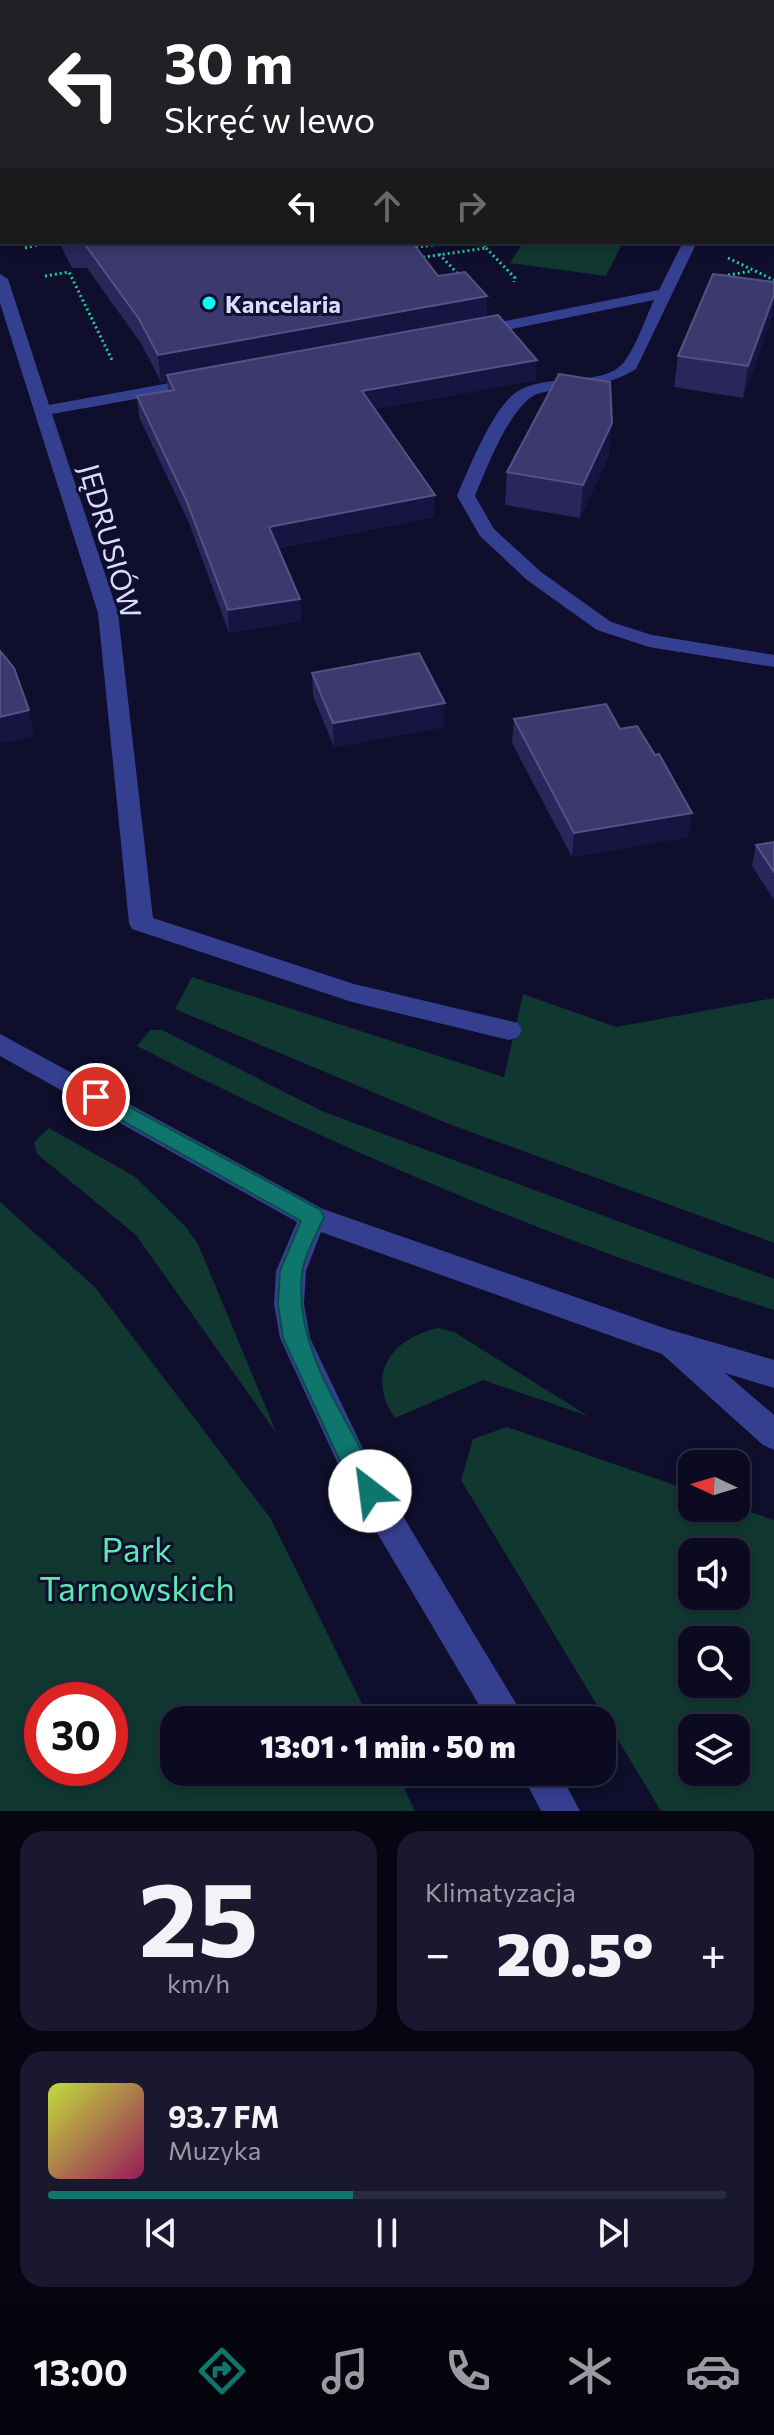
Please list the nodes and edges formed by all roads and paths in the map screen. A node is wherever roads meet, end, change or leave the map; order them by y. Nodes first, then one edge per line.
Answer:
1 (439, 244) edge
2 (484, 244) edge
3 (689, 244) edge
4 (408, 248) edge
5 (439, 254) junction
6 (411, 259) edge
7 (40, 277) dead end
8 (0, 279) edge
9 (469, 286) edge
10 (663, 294) junction
11 (455, 336) edge
12 (115, 365) dead end
13 (210, 380) edge
14 (42, 411) junction
15 (774, 661) edge
16 (509, 1030) dead end
17 (0, 1044) edge
18 (313, 1217) junction
19 (667, 1342) junction
20 (774, 1374) edge
21 (774, 1435) edge
22 (500, 1706) edge
23 (547, 1786) edge
24 (562, 1811) edge

1 - 4 path
2 - 5 path
3 - 10 street
5 - 6 path
5 - 9 path
7 - 12 path
8 - 14 street, JĘDRUSIÓW
10 - 11 street
10 - 15 street
13 - 14 street
14 - 16 street, JĘDRUSIÓW
17 - 18 street
18 - 19 street
18 - 22 street
19 - 20 street
19 - 21 street
23 - 24 street

